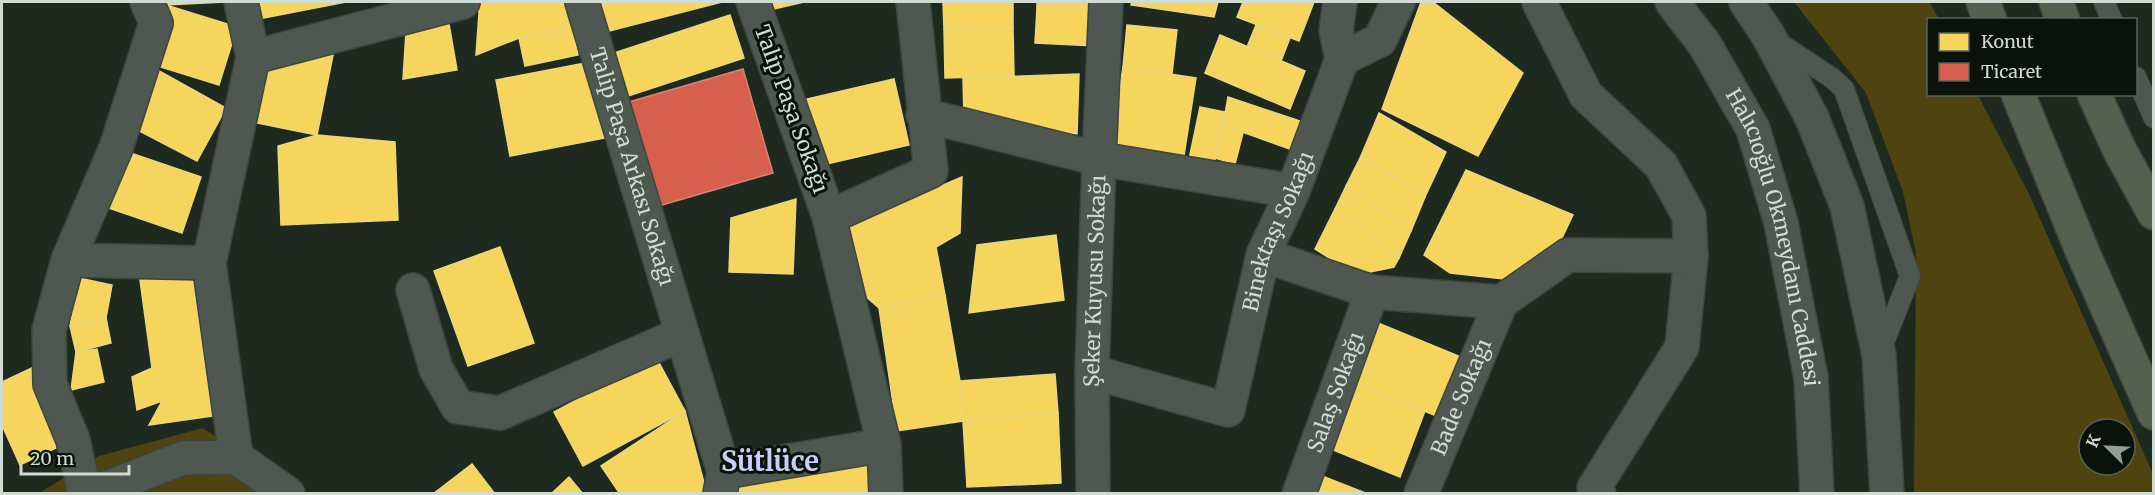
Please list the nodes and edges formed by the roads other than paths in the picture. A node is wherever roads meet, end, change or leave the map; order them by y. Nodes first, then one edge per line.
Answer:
1 (147, 2) edge
2 (241, 2) edge
3 (463, 2) edge
4 (582, 2) edge
5 (753, 2) edge
6 (913, 2) edge
7 (1106, 2) edge
8 (1340, 2) edge
9 (1398, 2) edge
10 (1539, 2) edge
11 (1672, 2) edge
12 (1746, 2) edge
13 (1983, 2) edge
14 (2056, 2) edge
15 (2104, 2) edge
16 (1989, 18) edge
17 (2061, 18) edge
18 (2111, 18) edge
19 (1768, 35) junction
20 (253, 57) junction
21 (1342, 59) junction
22 (2137, 78) edge
23 (2019, 96) edge
24 (2095, 96) edge
25 (923, 115) junction
26 (2154, 118) edge
27 (1100, 159) junction
28 (1293, 191) junction
29 (2154, 213) edge
30 (829, 217) junction
31 (1263, 255) junction
32 (1691, 256) junction
33 (68, 260) junction
34 (210, 263) junction
35 (413, 290) dead end
36 (1372, 292) junction
37 (1501, 302) junction
38 (682, 333) junction
39 (1879, 355) junction
40 (1092, 372) junction
41 (2154, 413) edge
42 (884, 445) junction
43 (236, 457) junction
44 (722, 483) edge
45 (1593, 492) edge
46 (85, 494) edge
47 (92, 494) edge
48 (288, 494) edge
49 (886, 494) edge
50 (1093, 494) edge
51 (1299, 494) edge
52 (1421, 494) edge
53 (1817, 494) edge
54 (1887, 494) edge

1 - 33 street
2 - 20 street
3 - 20 street
4 - 38 street, Talip Paşa Arkası Sokağı
5 - 30 street, Talip Paşa Sokağı
6 - 25 street
7 - 27 street
8 - 21 street
9 - 21 street
10 - 32 street
11 - 53 street, Halıcıoğlu Okmeydanı Caddesi
12 - 19 street
13 - 16 highway
14 - 17 highway
15 - 18 lane
19 - 39 street
19 - 39 lane
20 - 34 street
21 - 28 street, Binektaşı Sokağı
22 - 26 lane
23 - 41 highway
24 - 29 highway
25 - 27 street
25 - 30 street
27 - 28 street, Şeker Kuyusu Sokağı
27 - 40 street, Şeker Kuyusu Sokağı
28 - 31 street, Binektaşı Sokağı
30 - 42 street, Talip Paşa Sokağı
31 - 36 street
31 - 40 street, Binektaşı Sokağı
32 - 37 street
32 - 45 street
33 - 34 street
33 - 46 street
34 - 43 street
35 - 38 street
36 - 37 street
36 - 51 street, Salaş Sokağı
37 - 52 street, Bade Sokağı
38 - 44 street, Talip Paşa Arkası Sokağı
39 - 54 street
40 - 50 street, Şeker Kuyusu Sokağı
42 - 44 street
42 - 49 street
43 - 47 street
43 - 48 street

